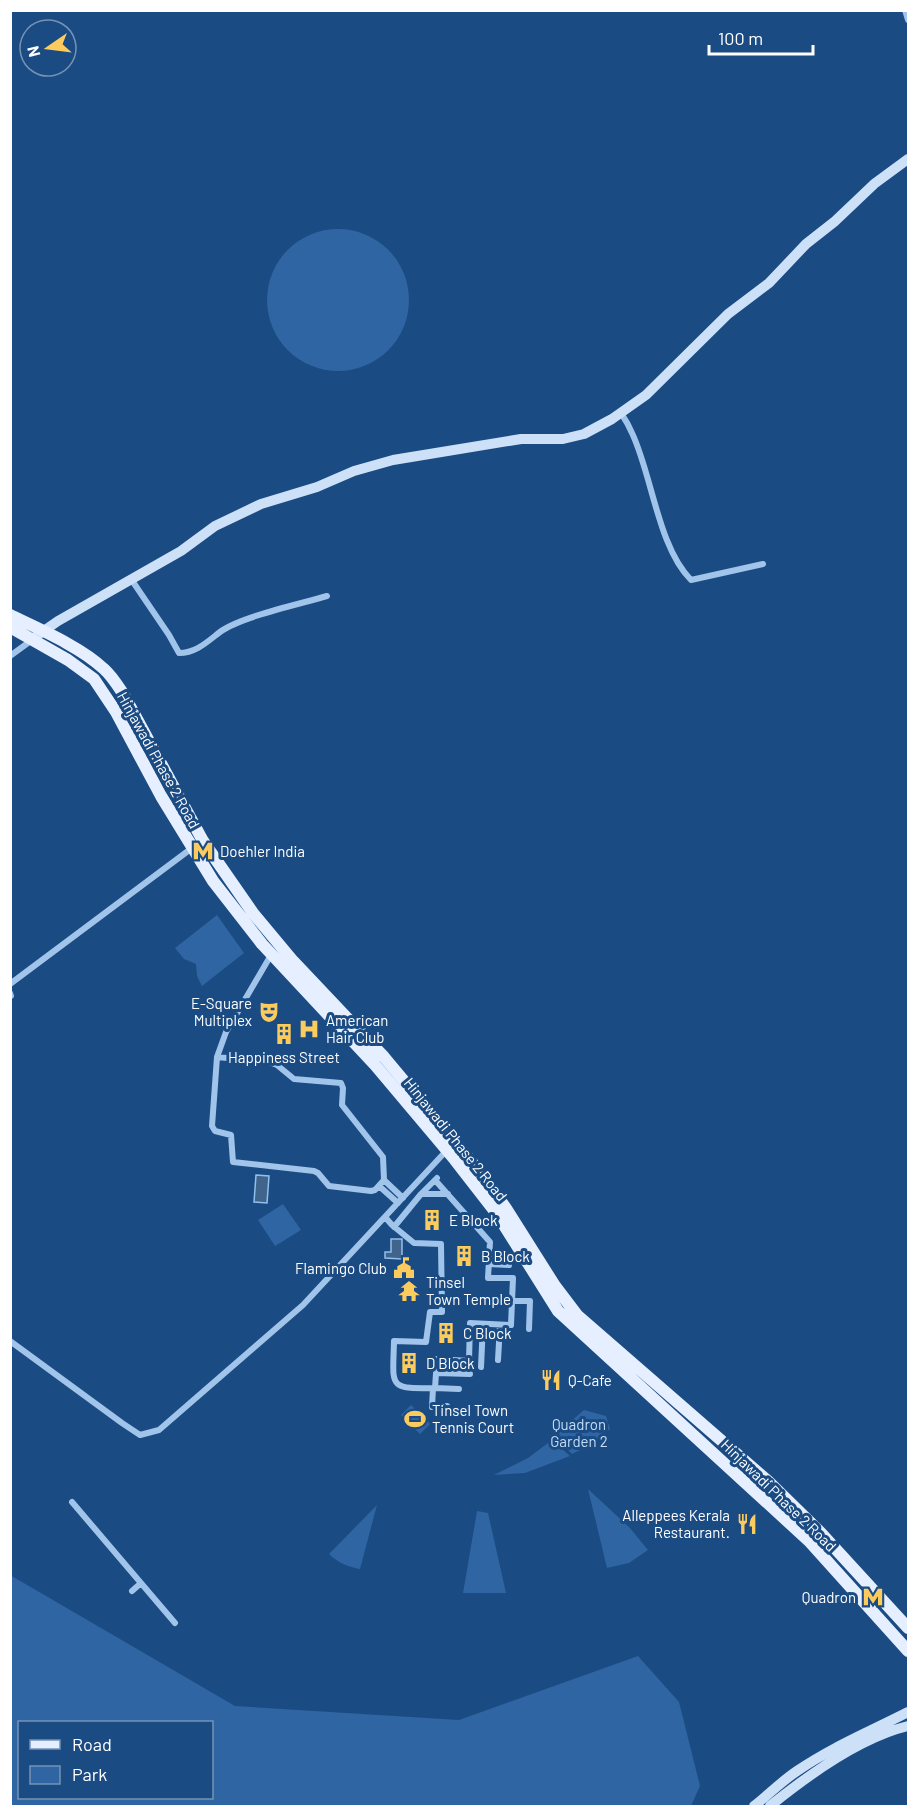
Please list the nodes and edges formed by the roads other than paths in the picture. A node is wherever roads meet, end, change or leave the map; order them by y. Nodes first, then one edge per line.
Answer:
1 (906, 10) edge
2 (909, 20) edge
3 (909, 159) edge
4 (621, 412) junction
5 (763, 564) dead end
6 (131, 579) junction
7 (327, 596) dead end
8 (10, 615) edge
9 (10, 627) edge
10 (37, 635) junction
11 (10, 656) edge
12 (203, 841) junction
13 (192, 848) junction
14 (272, 954) junction
15 (10, 984) edge
16 (217, 1057) junction
17 (451, 1146) junction
18 (384, 1180) junction
19 (379, 1186) junction
20 (421, 1194) junction
21 (448, 1194) junction
22 (400, 1200) junction
23 (385, 1217) junction
24 (394, 1227) junction
25 (489, 1264) junction
26 (509, 1265) dead end
27 (512, 1300) junction
28 (483, 1324) junction
29 (500, 1325) junction
30 (529, 1329) dead end
31 (10, 1341) edge
32 (498, 1360) dead end
33 (481, 1367) dead end
34 (436, 1373) junction
35 (470, 1374) dead end
36 (434, 1388) junction
37 (459, 1389) dead end
38 (447, 1406) dead end
39 (72, 1502) dead end
40 (141, 1583) junction
41 (132, 1591) dead end
42 (175, 1623) dead end
43 (909, 1628) edge
44 (909, 1651) edge
45 (909, 1712) edge
46 (909, 1726) edge
47 (754, 1806) edge
48 (770, 1806) edge

1 - 2 street
3 - 4 street
4 - 5 street
4 - 6 street
6 - 7 street
6 - 10 street
8 - 10 main road, Hinjawadi Phase 2 Road
9 - 10 main road, Hinjawadi Phase 2 Road
10 - 11 street
10 - 12 main road, Hinjawadi Phase 2 Road
10 - 13 main road, Hinjawadi Phase 2 Road
12 - 13 main road
12 - 17 main road, Hinjawadi Phase 2 Road
13 - 14 main road, Hinjawadi Phase 2 Road
13 - 15 street
14 - 16 street
14 - 17 main road, Hinjawadi Phase 2 Road
16 - 18 street
16 - 19 street
17 - 22 street
17 - 43 main road, Hinjawadi Phase 2 Road
17 - 44 main road, Hinjawadi Phase 2 Road
18 - 19 street
18 - 22 street
19 - 22 street
20 - 21 street
20 - 21 street
20 - 24 street
21 - 25 street
22 - 23 street
23 - 24 street
23 - 31 street
24 - 36 street
25 - 26 street
25 - 27 street
27 - 29 street
27 - 30 street
28 - 29 street
28 - 33 street
28 - 34 street
29 - 32 street
34 - 35 street
34 - 36 street
36 - 37 street
36 - 38 street
39 - 40 street
40 - 41 street
40 - 42 street
45 - 47 street
46 - 48 street

